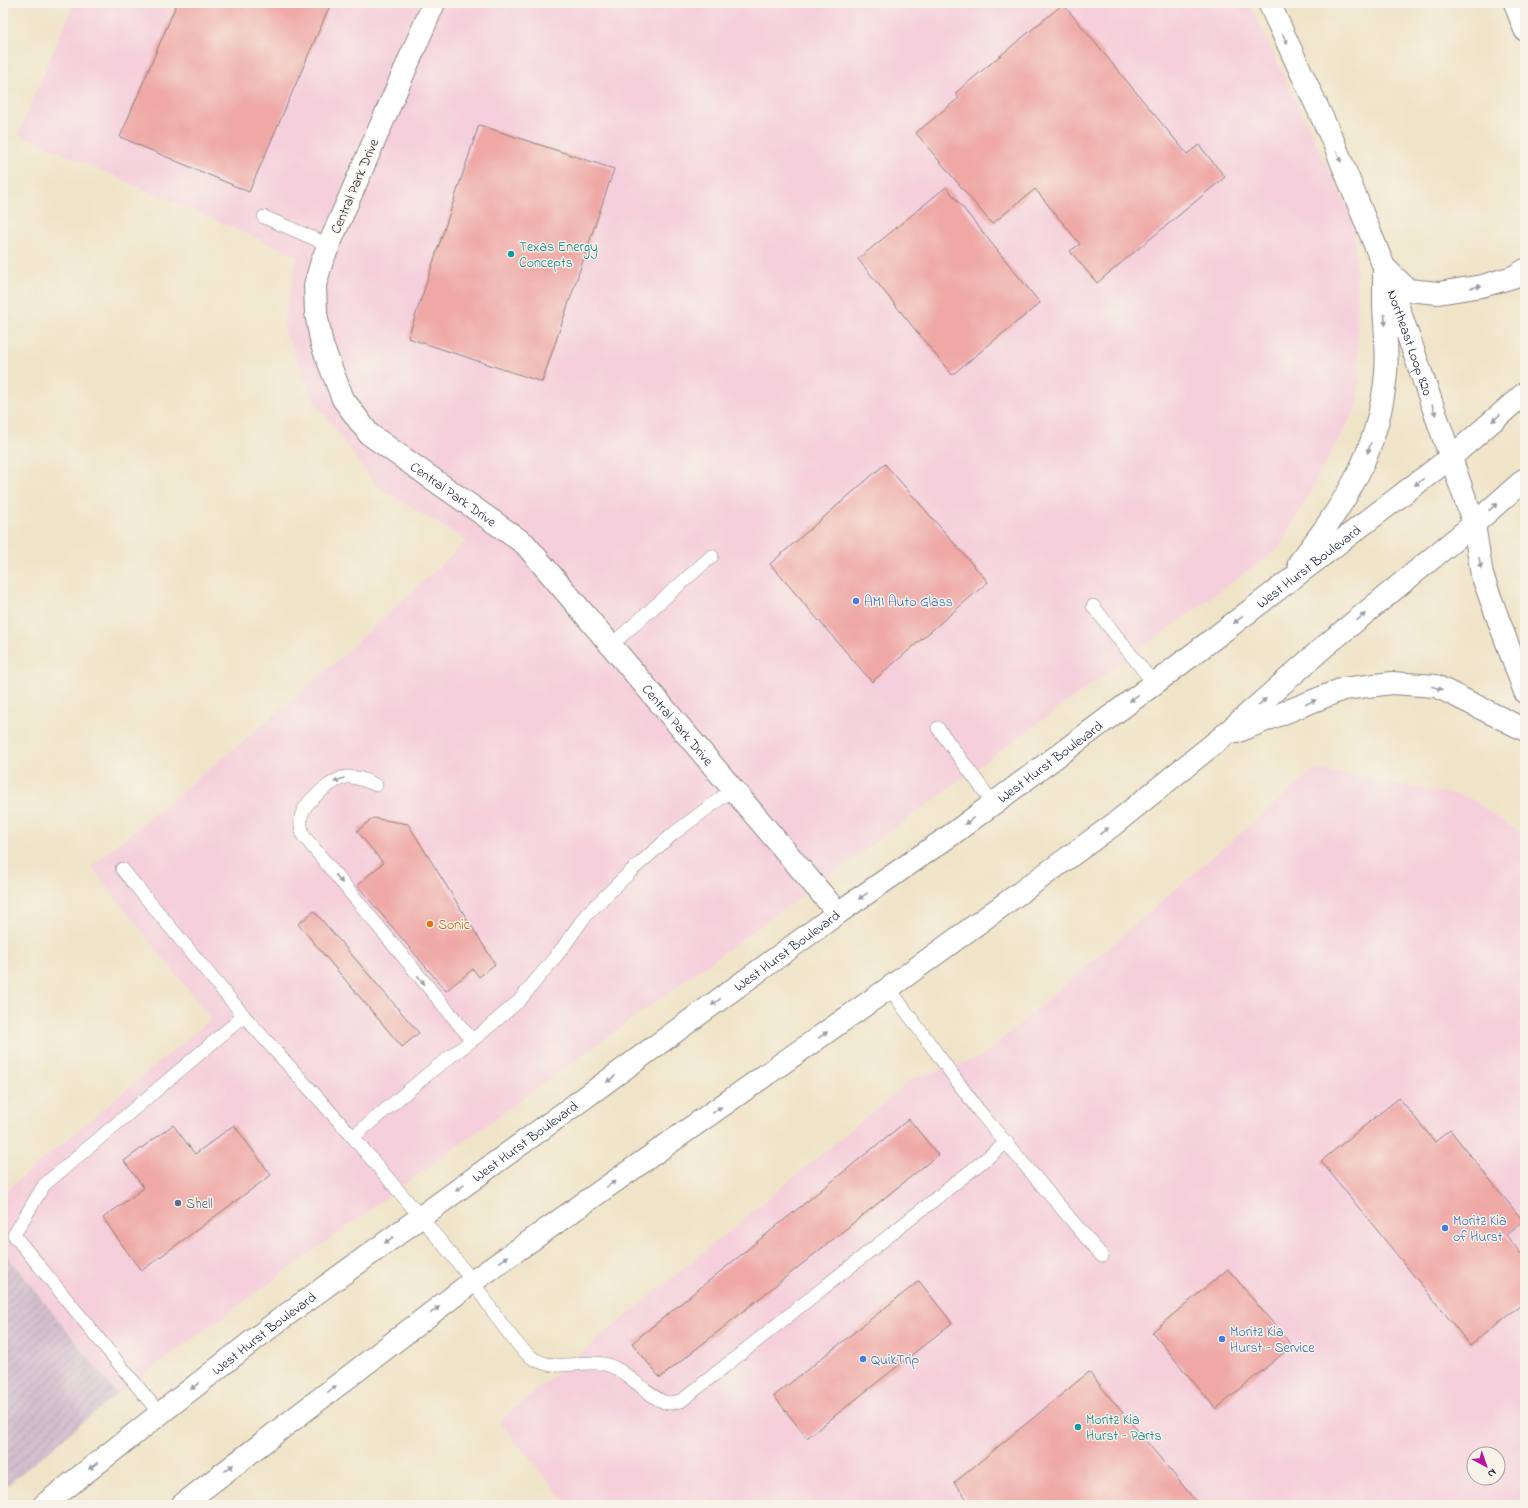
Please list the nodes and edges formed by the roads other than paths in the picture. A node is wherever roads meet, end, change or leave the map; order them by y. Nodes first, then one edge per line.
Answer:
1 (434, 3) edge
2 (1269, 3) edge
3 (1515, 3) edge
4 (1525, 30) edge
5 (264, 216) dead end
6 (329, 245) junction
7 (1384, 267) junction
8 (1525, 270) edge
9 (1525, 392) edge
10 (1450, 458) junction
11 (1525, 479) edge
12 (1474, 524) junction
13 (712, 556) dead end
14 (1274, 593) junction
15 (1093, 606) dead end
16 (611, 645) junction
17 (1154, 684) junction
18 (1525, 692) edge
19 (938, 728) dead end
20 (1525, 730) edge
21 (1222, 737) junction
22 (376, 785) dead end
23 (733, 789) junction
24 (993, 803) junction
25 (122, 869) dead end
26 (838, 914) junction
27 (889, 988) junction
28 (244, 1016) junction
29 (472, 1040) junction
30 (353, 1137) junction
31 (1006, 1142) junction
32 (420, 1217) junction
33 (1102, 1256) dead end
34 (472, 1282) junction
35 (160, 1414) junction
36 (44, 1505) edge
37 (182, 1505) edge

1 - 6 main road, Central Park Drive
2 -> 7 main road, Northeast Loop 820
3 - 4 main road
5 - 6 lane
6 - 16 main road, Central Park Drive
7 -> 8 main road
7 -> 10 main road, Northeast Loop 820
7 -> 14 main road
9 -> 10 main road, West Hurst Boulevard
10 - 12 main road, Northeast Loop 820
10 -> 14 main road, West Hurst Boulevard
12 -> 11 main road
12 -> 18 main road, Northeast Loop 820
21 -> 12 main road
13 - 16 lane
14 -> 17 main road, West Hurst Boulevard
15 - 17 lane
16 - 23 main road, Central Park Drive
17 -> 24 main road, West Hurst Boulevard
19 - 24 lane
21 -> 20 main road
27 -> 21 main road
22 -> 29 lane
23 - 26 main road, Central Park Drive
23 - 29 lane
24 -> 26 main road, West Hurst Boulevard
25 - 28 lane
26 -> 32 main road, West Hurst Boulevard
27 - 31 lane
34 -> 27 main road
28 - 30 lane
28 - 35 lane
29 - 30 lane
30 - 32 lane
31 - 33 lane
31 - 34 lane
32 - 34 lane
32 -> 35 main road, West Hurst Boulevard
37 -> 34 main road
35 -> 36 main road, West Hurst Boulevard

